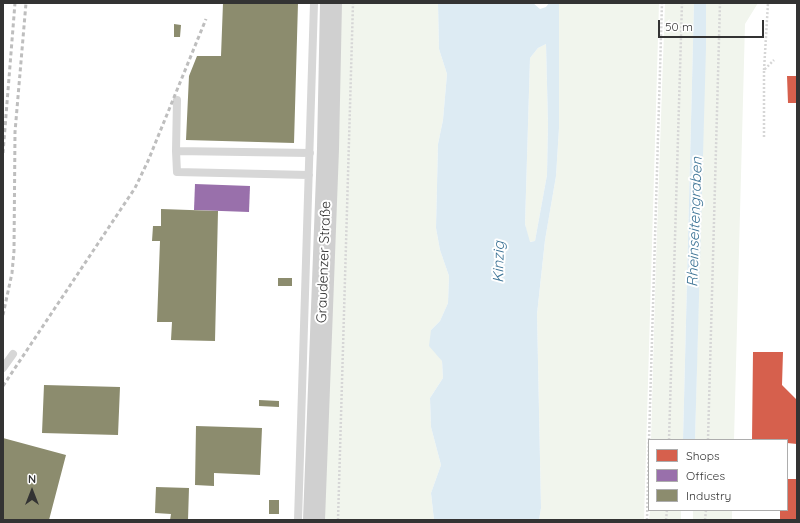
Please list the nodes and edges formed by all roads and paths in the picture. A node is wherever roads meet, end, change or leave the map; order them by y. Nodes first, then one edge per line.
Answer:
1 (314, 3) edge
2 (331, 3) edge
3 (353, 3) edge
4 (662, 3) edge
5 (682, 3) edge
6 (720, 3) edge
7 (768, 3) edge
8 (774, 60) dead end
9 (764, 70) junction
10 (177, 100) dead end
11 (764, 137) dead end
12 (176, 150) junction
13 (310, 153) junction
14 (309, 175) junction
15 (13, 354) dead end
16 (3, 368) edge
17 (649, 439) edge
18 (669, 439) edge
19 (708, 439) edge
20 (648, 480) edge
21 (298, 520) edge
22 (314, 520) edge
23 (338, 520) edge
24 (647, 520) edge

1 - 13 lane
2 - 22 street, Graudenzer Straße
3 - 23 path
4 - 17 path
5 - 18 path
6 - 19 path
7 - 9 path
8 - 9 path
9 - 11 path
10 - 12 lane
12 - 13 lane
12 - 14 lane
13 - 14 lane
14 - 21 lane
15 - 16 lane
20 - 24 path

